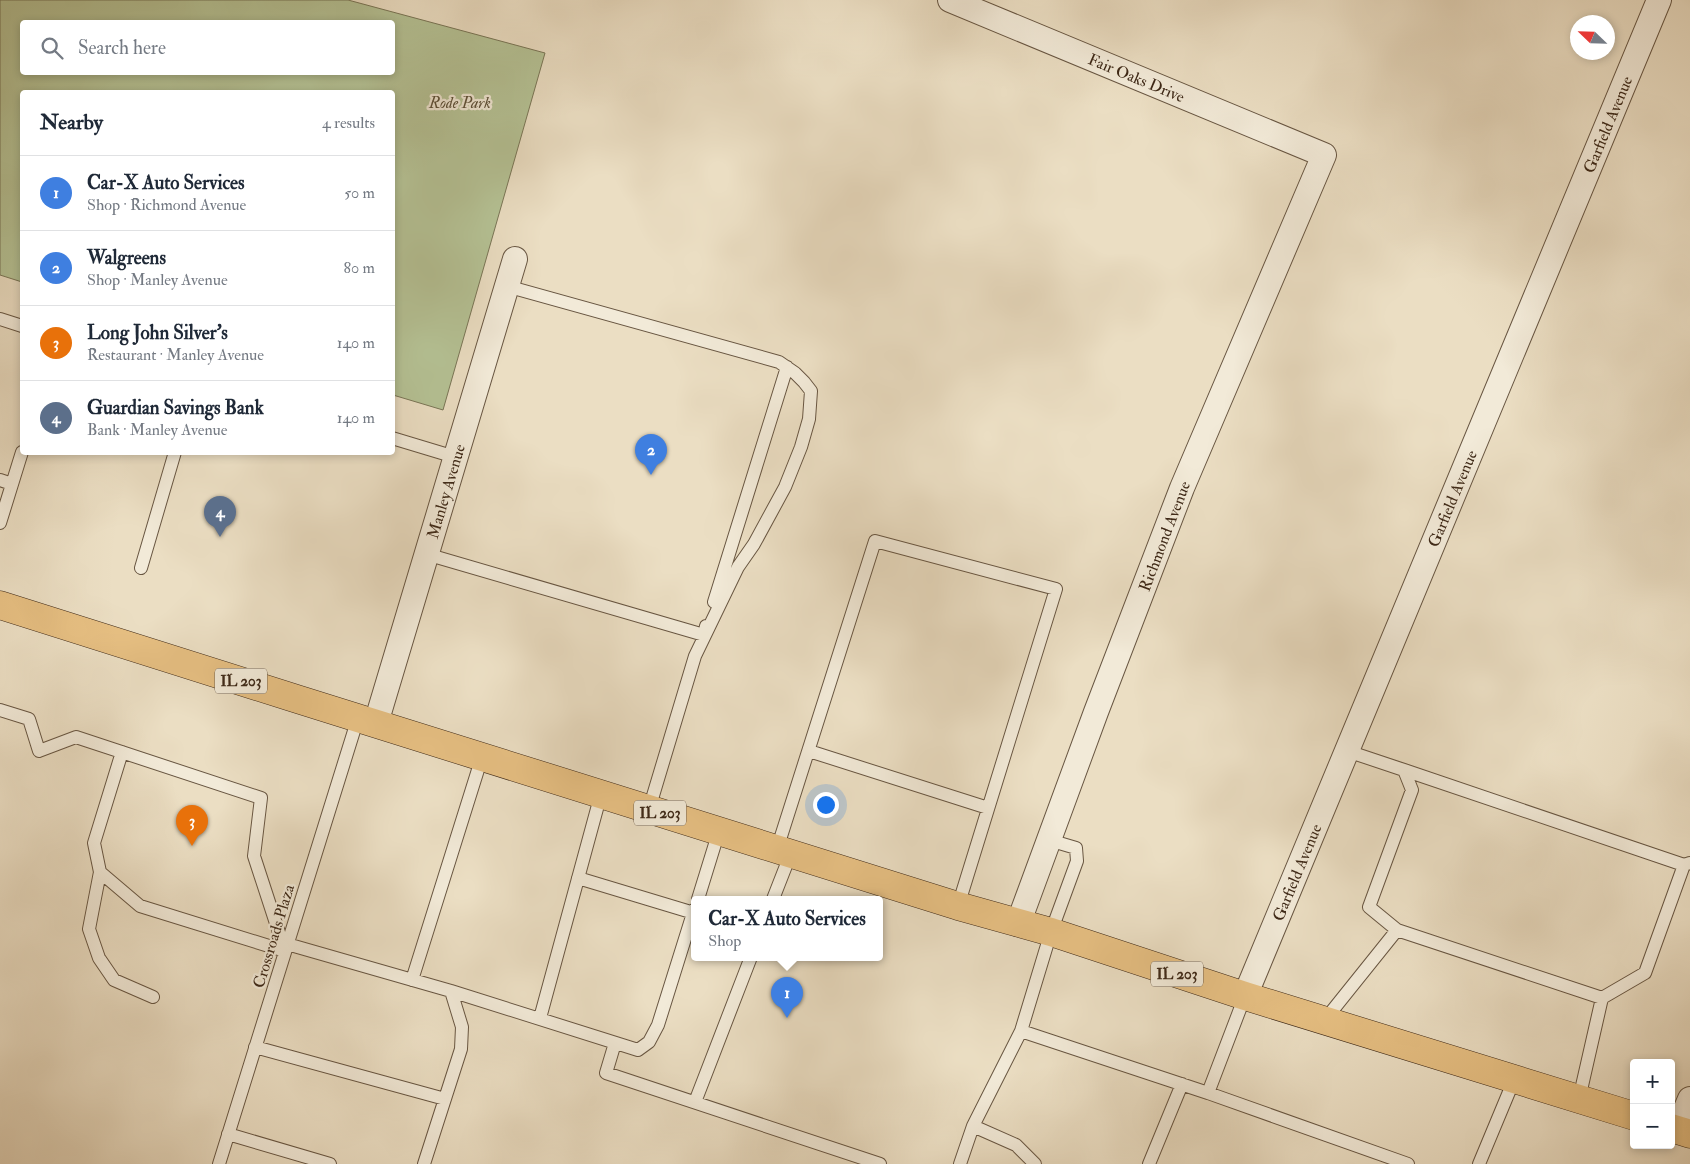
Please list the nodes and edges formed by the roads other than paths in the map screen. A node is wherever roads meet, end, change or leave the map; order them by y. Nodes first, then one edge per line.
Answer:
1 (950, 0) edge
2 (1659, 0) edge
3 (1324, 155) joint
4 (515, 258) dead end
5 (506, 286) junction
6 (0, 319) edge
7 (20, 325) edge
8 (787, 367) junction
9 (395, 439) edge
10 (20, 455) edge
11 (174, 455) edge
12 (455, 457) junction
13 (6, 482) edge
14 (0, 523) edge
15 (426, 554) junction
16 (141, 568) dead end
17 (0, 605) edge
18 (704, 635) junction
19 (0, 710) edge
20 (367, 721) junction
21 (809, 751) junction
22 (1347, 751) junction
23 (122, 752) junction
24 (482, 756) junction
25 (1404, 770) junction
26 (601, 794) junction
27 (988, 808) junction
28 (649, 809) junction
29 (720, 831) junction
30 (1049, 840) junction
31 (784, 851) junction
32 (1687, 864) edge
33 (100, 872) junction
34 (578, 878) junction
35 (699, 896) edge
36 (774, 896) edge
37 (958, 906) junction
38 (691, 911) edge
39 (691, 921) edge
40 (1018, 924) junction
41 (1397, 930) junction
42 (1051, 932) junction
43 (286, 947) junction
44 (749, 961) edge
45 (412, 980) junction
46 (450, 991) junction
47 (1244, 996) junction
48 (154, 997) dead end
49 (1602, 998) junction
50 (540, 1018) junction
51 (1324, 1021) junction
52 (1021, 1031) junction
53 (615, 1043) junction
54 (255, 1047) junction
55 (1514, 1080) junction
56 (1182, 1084) junction
57 (1208, 1093) junction
58 (445, 1098) junction
59 (1690, 1099) edge
60 (1579, 1100) junction
61 (695, 1102) junction
62 (1630, 1115) edge
63 (973, 1126) junction
64 (1679, 1131) edge
65 (228, 1134) junction
66 (842, 1151) junction
67 (219, 1164) edge
68 (330, 1164) edge
69 (424, 1164) edge
70 (838, 1164) edge
71 (880, 1164) edge
72 (960, 1164) edge
73 (1035, 1164) edge
74 (1149, 1164) edge
75 (1408, 1164) edge
76 (1479, 1164) edge

1 - 3 street, Fair Oaks Drive
2 - 22 street, Garfield Avenue
3 - 30 street, Richmond Avenue
4 - 5 street, Manley Avenue
5 - 8 lane
5 - 12 street, Manley Avenue
6 - 7 lane
8 - 18 lane
8 - 18 lane
9 - 12 lane
10 - 13 lane
11 - 16 lane
12 - 15 street, Manley Avenue
13 - 14 lane
15 - 18 lane
15 - 20 street, Manley Avenue
17 - 20 main road, IL 203
18 - 28 lane
19 - 23 lane
20 - 24 main road, IL 203
20 - 43 lane, Crossroads Plaza
21 - 27 lane
21 - 27 lane
21 - 31 lane
22 - 25 lane
22 - 47 street, Garfield Avenue
23 - 33 lane
23 - 43 lane
24 - 26 main road, IL 203
24 - 45 lane
25 - 32 lane
25 - 41 lane
26 - 28 main road, IL 203
26 - 34 lane
27 - 37 lane
28 - 29 main road, IL 203
29 - 31 main road, IL 203
29 - 35 lane
30 - 40 street, Richmond Avenue
30 - 42 lane
31 - 36 lane
31 - 37 main road, IL 203
32 - 49 lane
33 - 43 lane
33 - 48 lane
34 - 38 lane
34 - 50 lane
37 - 40 main road, IL 203
39 - 53 lane
40 - 42 main road, IL 203
41 - 49 lane
41 - 51 lane
42 - 47 main road, IL 203
42 - 52 lane
43 - 45 lane
43 - 54 lane, Crossroads Plaza
44 - 61 lane
45 - 46 lane
46 - 50 lane
46 - 58 lane
47 - 51 main road, IL 203
47 - 57 lane
49 - 60 lane
50 - 53 lane
51 - 55 main road, IL 203
52 - 56 lane
52 - 63 lane
53 - 61 lane
54 - 58 lane
54 - 65 lane, Crossroads Plaza
55 - 60 main road, IL 203
55 - 76 lane
56 - 57 lane
56 - 74 lane
57 - 75 lane
58 - 69 lane
59 - 64 street
60 - 62 main road, IL 203
61 - 66 lane
63 - 72 lane
63 - 73 lane
65 - 67 lane, Crossroads Plaza
65 - 68 lane
66 - 70 lane
66 - 71 lane

